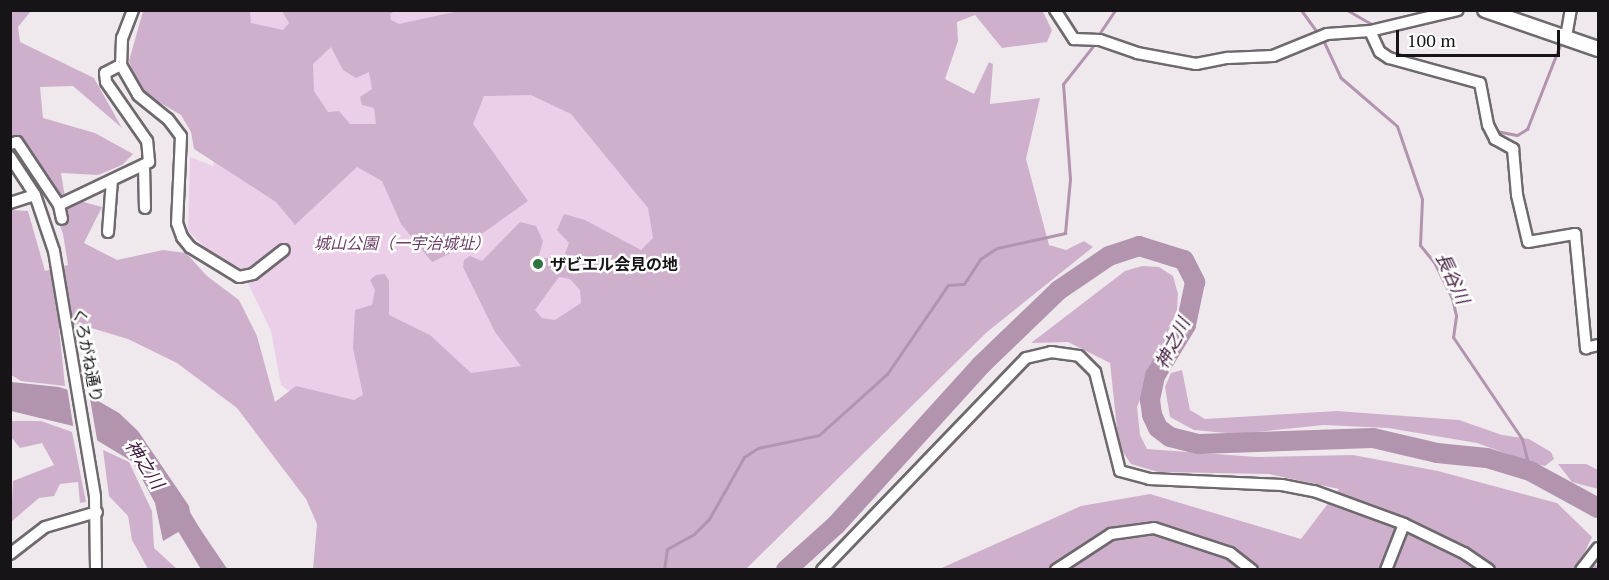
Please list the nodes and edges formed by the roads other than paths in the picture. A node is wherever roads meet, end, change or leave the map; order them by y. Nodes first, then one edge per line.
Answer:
1 (133, 10) edge
2 (1055, 10) edge
3 (1458, 10) edge
4 (1485, 10) edge
5 (1571, 10) edge
6 (1370, 31) junction
7 (1566, 37) junction
8 (1599, 49) edge
9 (121, 64) junction
10 (10, 144) edge
11 (10, 157) edge
12 (144, 165) junction
13 (112, 180) junction
14 (35, 195) junction
15 (10, 203) edge
16 (59, 205) junction
17 (146, 208) dead end
18 (63, 219) dead end
19 (108, 232) dead end
20 (284, 250) dead end
21 (1599, 345) edge
22 (97, 512) junction
23 (1404, 524) junction
24 (1598, 549) edge
25 (10, 554) edge
26 (96, 570) edge
27 (822, 570) edge
28 (1056, 570) edge
29 (1252, 570) edge
30 (1386, 570) edge
31 (1489, 570) edge
32 (1581, 570) edge

1 - 9 street
2 - 6 street
3 - 6 street
4 - 7 main road
5 - 7 street
6 - 21 street
7 - 8 main road
9 - 12 street
9 - 20 street
10 - 16 street
11 - 14 street, くろがね通り
12 - 13 street
12 - 17 street
13 - 16 street
13 - 19 street
14 - 15 street
14 - 22 street, くろがね通り
16 - 18 street
22 - 25 street
22 - 26 street, くろがね通り
23 - 27 street
23 - 30 street
23 - 31 street
24 - 32 street
28 - 29 street

